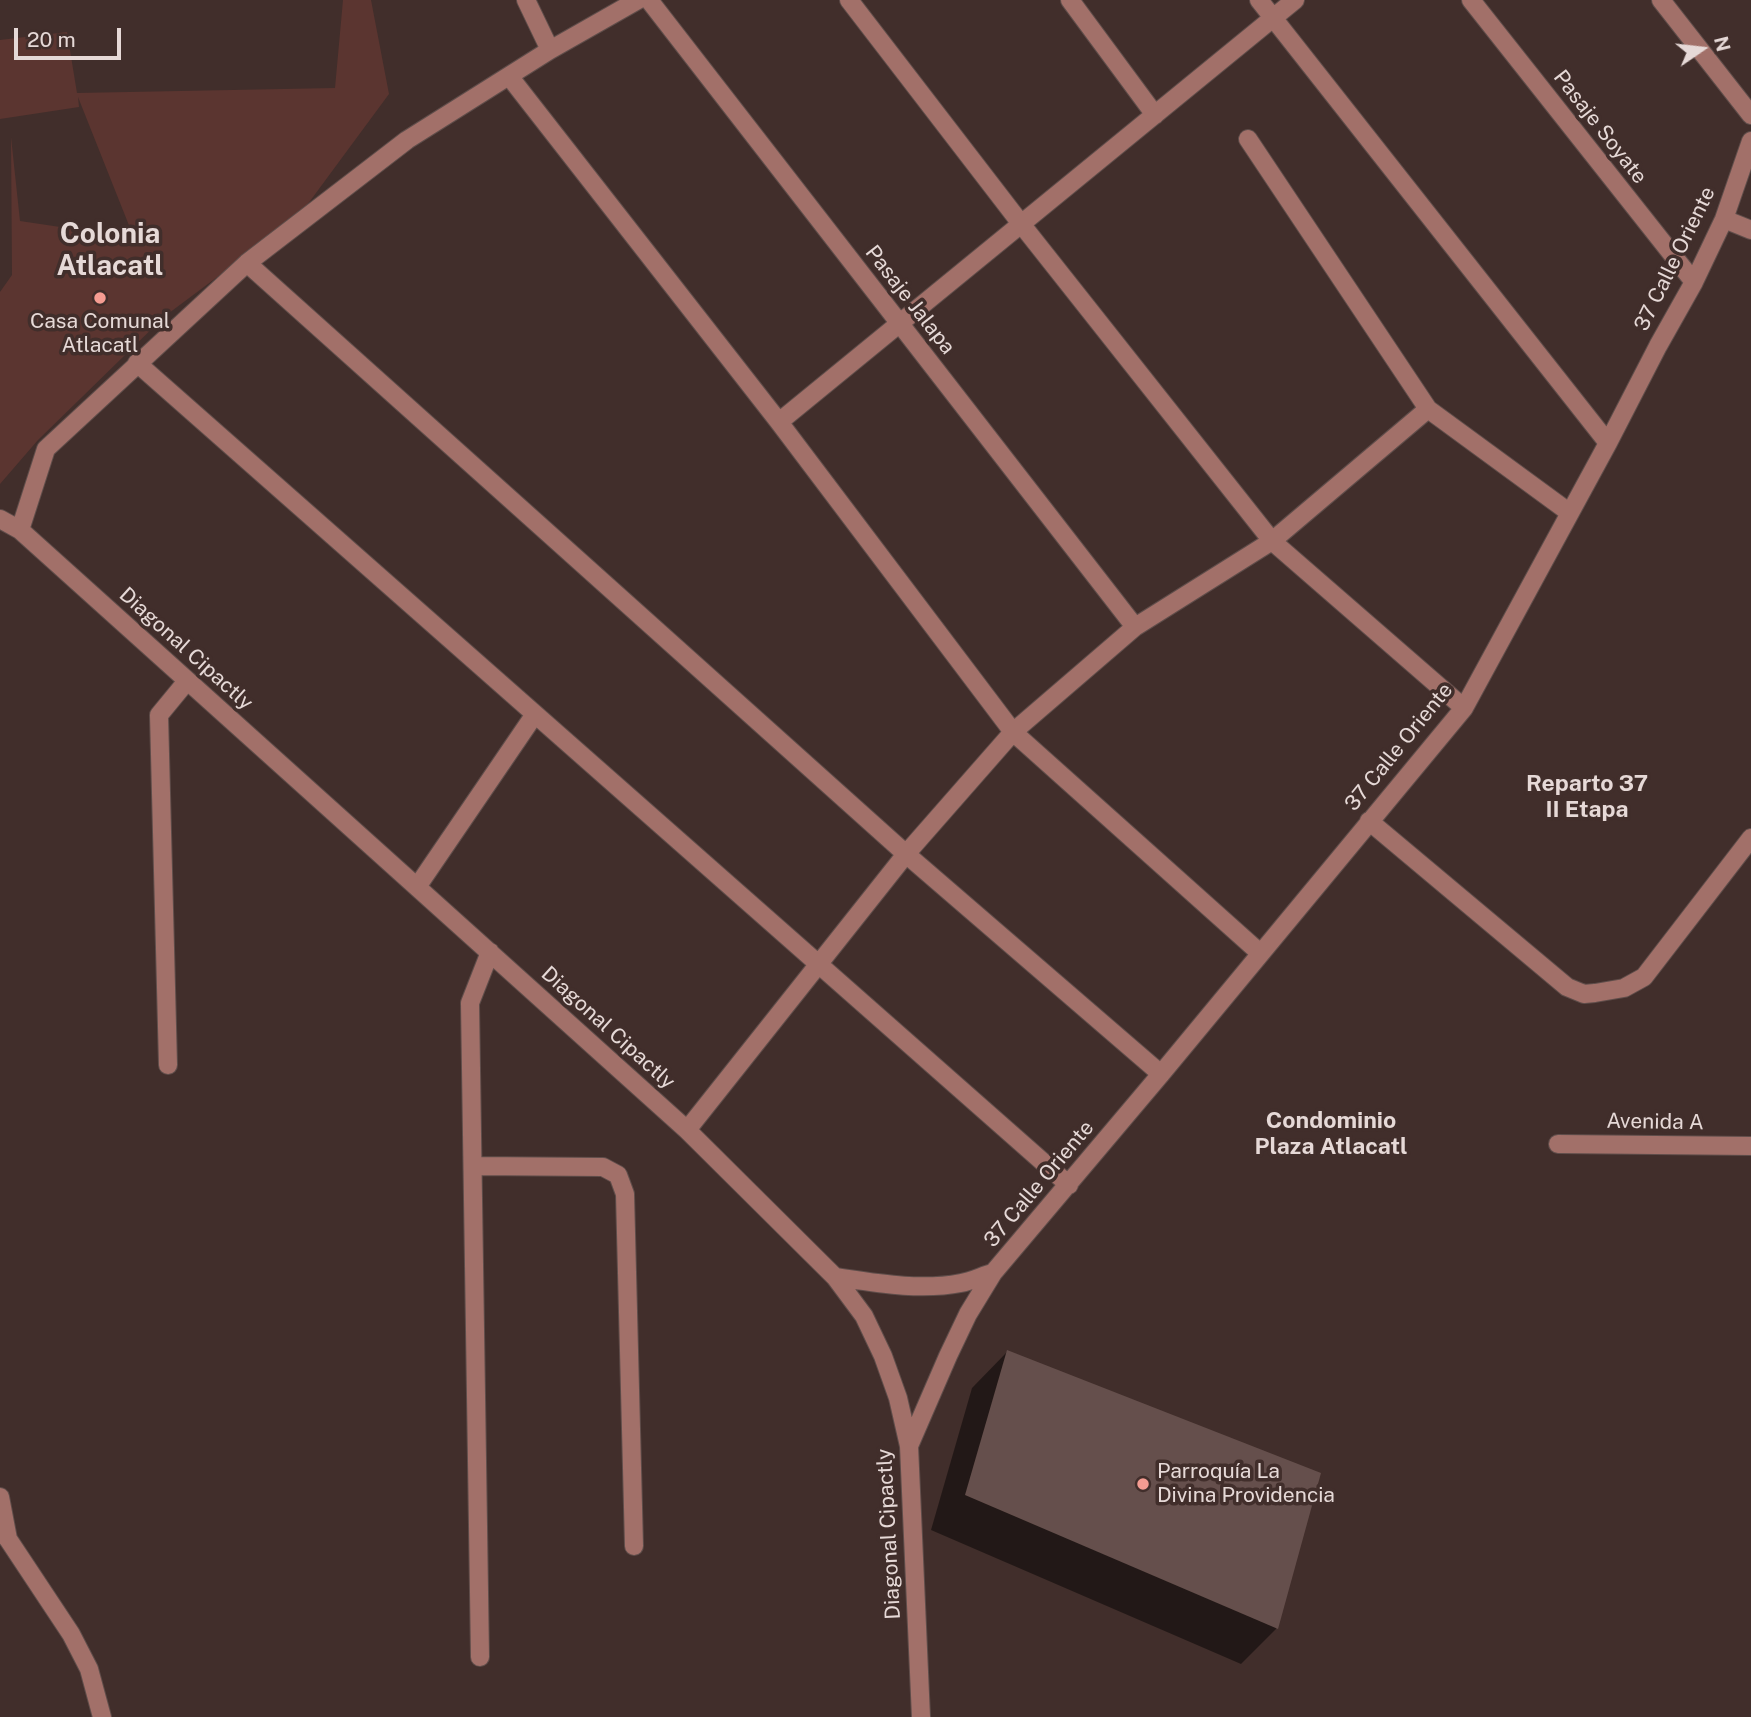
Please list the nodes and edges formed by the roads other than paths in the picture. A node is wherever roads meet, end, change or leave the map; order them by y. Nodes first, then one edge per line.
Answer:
1 (526, 0) edge
2 (638, 0) edge
3 (649, 0) edge
4 (849, 0) edge
5 (1070, 0) edge
6 (1259, 0) edge
7 (1295, 0) edge
8 (1471, 0) edge
9 (1661, 0) edge
10 (1273, 18) junction
11 (551, 50) junction
12 (509, 76) junction
13 (1155, 115) junction
14 (1751, 115) edge
15 (1248, 139) dead end
16 (1751, 141) edge
17 (1724, 219) junction
18 (1021, 225) junction
19 (1751, 230) edge
20 (247, 262) junction
21 (1694, 282) junction
22 (900, 324) junction
23 (137, 363) junction
24 (1428, 409) junction
25 (779, 422) junction
26 (1608, 443) junction
27 (1570, 513) junction
28 (0, 519) edge
29 (20, 530) junction
30 (1272, 541) junction
31 (1135, 627) junction
32 (187, 681) junction
33 (1464, 708) junction
34 (535, 714) junction
35 (1013, 732) junction
36 (1369, 821) junction
37 (1751, 838) edge
38 (906, 854) junction
39 (417, 887) junction
40 (489, 952) junction
41 (1261, 953) junction
42 (818, 964) junction
43 (168, 1065) dead end
44 (1161, 1074) junction
45 (687, 1130) junction
46 (1558, 1144) dead end
47 (1751, 1146) edge
48 (473, 1166) junction
49 (1069, 1185) junction
50 (993, 1273) junction
51 (835, 1276) junction
52 (909, 1446) junction
53 (0, 1497) edge
54 (4, 1535) edge
55 (634, 1546) dead end
56 (480, 1657) dead end
57 (102, 1717) edge
58 (921, 1717) edge

1 - 11 street
2 - 11 street
3 - 22 street, Pasaje Jalapa
4 - 18 street
5 - 13 street
6 - 10 street
7 - 10 street
8 - 21 street, Pasaje Soyate
9 - 14 street
10 - 13 street
10 - 26 street
11 - 12 street
12 - 20 street
12 - 25 street
13 - 18 street
15 - 24 street
16 - 17 street, 37 Calle Oriente
17 - 19 street
17 - 21 street, 37 Calle Oriente
18 - 22 street
18 - 30 street
20 - 23 street
20 - 38 street
21 - 26 street, 37 Calle Oriente
22 - 25 street
22 - 31 street, Pasaje Jalapa
23 - 29 street
23 - 34 street
24 - 27 street
24 - 30 street
25 - 35 street
26 - 27 street, 37 Calle Oriente
27 - 33 street, 37 Calle Oriente
28 - 29 street, Diagonal Cipactly
29 - 32 street, Diagonal Cipactly
30 - 31 street
30 - 33 street
31 - 35 street
32 - 39 street, Diagonal Cipactly
32 - 43 street
33 - 36 street, 37 Calle Oriente
34 - 39 street
34 - 42 street
35 - 38 street
35 - 41 street
36 - 37 street
36 - 41 street, 37 Calle Oriente
38 - 42 street
38 - 44 street
39 - 40 street, Diagonal Cipactly
40 - 45 street, Diagonal Cipactly
40 - 48 street
41 - 44 street, 37 Calle Oriente
42 - 45 street
42 - 49 street
44 - 49 street, 37 Calle Oriente
45 - 51 street, Diagonal Cipactly
46 - 47 street, Avenida A
48 - 55 street
48 - 56 street
49 - 50 street, 37 Calle Oriente
50 - 51 street
50 - 52 street, 37 Calle Oriente
51 - 52 street, Diagonal Cipactly
52 - 58 street, Diagonal Cipactly
53 - 54 street
54 - 57 street

